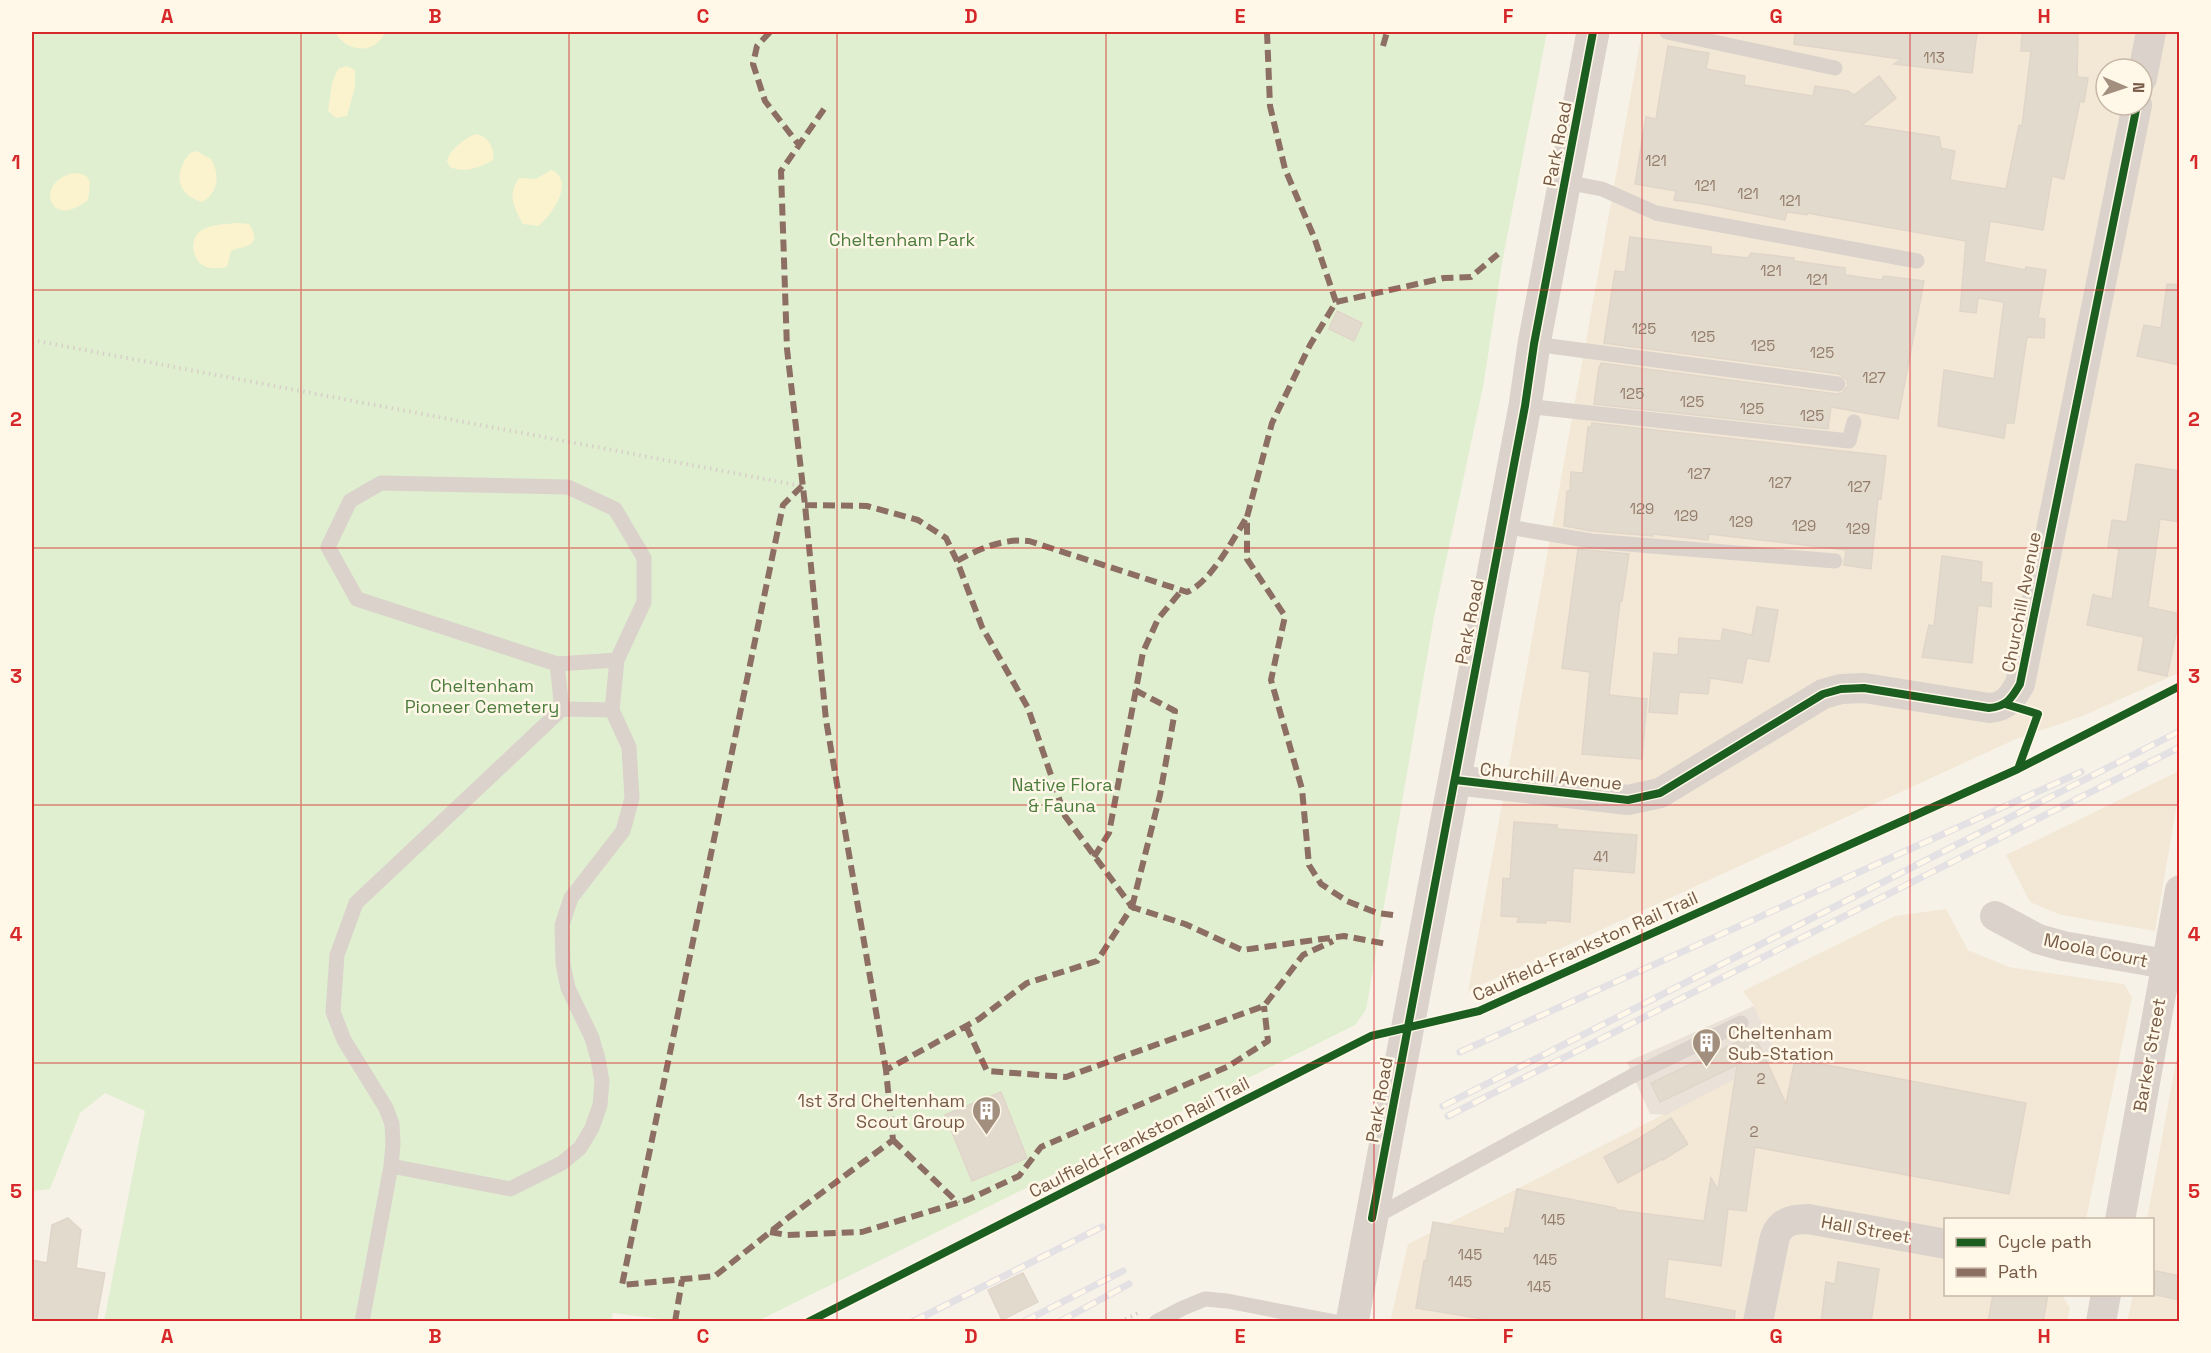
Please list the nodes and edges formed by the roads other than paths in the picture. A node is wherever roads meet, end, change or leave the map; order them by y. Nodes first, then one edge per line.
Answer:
1 (1593, 32) edge
2 (1667, 32) edge
3 (2151, 32) edge
4 (2146, 57) edge
5 (1835, 68) dead end
6 (2134, 117) edge
7 (1565, 182) junction
8 (1917, 261) dead end
9 (1534, 344) junction
10 (1838, 384) dead end
11 (1525, 406) junction
12 (1854, 422) dead end
13 (1503, 526) junction
14 (1835, 561) dead end
15 (617, 660) junction
16 (556, 664) junction
17 (562, 709) junction
18 (612, 710) junction
19 (1455, 780) junction
20 (2180, 890) edge
21 (1995, 916) dead end
22 (2166, 964) junction
23 (1741, 1023) dead end
24 (391, 1166) junction
25 (1372, 1218) junction
26 (2120, 1218) edge
27 (1944, 1244) edge
28 (2106, 1296) edge
29 (362, 1322) edge
30 (1156, 1322) edge
31 (1336, 1322) edge
32 (1352, 1322) edge
33 (1758, 1322) edge
34 (2101, 1322) edge

1 - 7 street, Park Road
2 - 5 lane
3 - 4 street
6 - 19 street, Churchill Avenue
7 - 8 lane
7 - 9 street, Park Road
9 - 10 lane
9 - 11 street, Park Road
11 - 12 lane
11 - 13 street, Park Road
13 - 14 lane
13 - 19 street, Park Road
15 - 16 lane
15 - 16 lane
15 - 18 lane
16 - 17 lane
17 - 18 lane
17 - 24 lane
18 - 24 lane
19 - 25 street, Park Road
20 - 22 street, Barker Street
21 - 22 street, Moola Court
22 - 26 street, Barker Street
23 - 25 lane
24 - 29 lane
25 - 32 street, Park Road
27 - 33 street, Hall Street
28 - 34 street
30 - 31 lane

